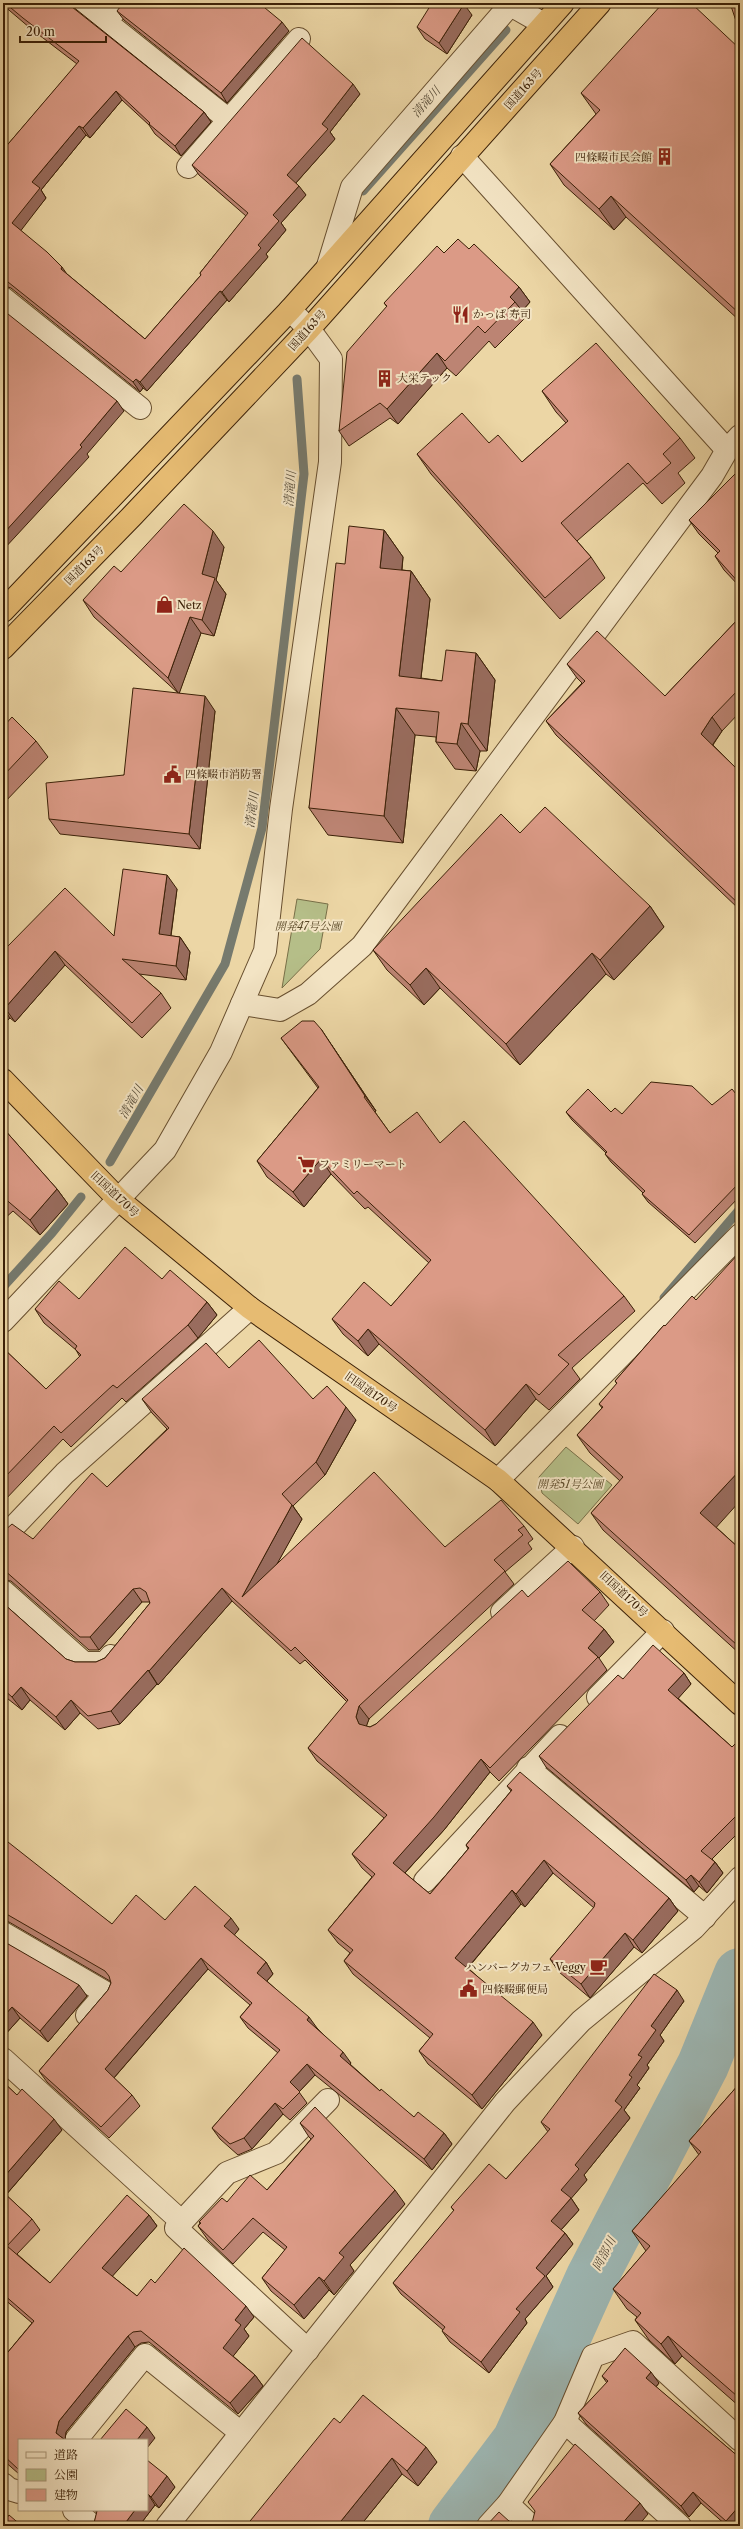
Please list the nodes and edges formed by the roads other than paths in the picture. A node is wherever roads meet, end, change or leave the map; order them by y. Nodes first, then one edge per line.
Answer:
1 (82, 3) edge
2 (123, 3) edge
3 (563, 3) edge
4 (600, 3) edge
5 (508, 4) edge
6 (105, 21) junction
7 (544, 24) junction
8 (299, 39) edge
9 (229, 120) junction
10 (462, 156) junction
11 (188, 167) dead end
12 (328, 266) junction
13 (3, 298) edge
14 (290, 310) junction
15 (309, 329) junction
16 (140, 408) dead end
17 (734, 443) edge
18 (3, 611) edge
19 (3, 648) edge
20 (242, 1004) junction
21 (3, 1080) edge
22 (119, 1200) junction
23 (740, 1235) edge
24 (250, 1308) junction
25 (3, 1321) edge
26 (498, 1480) junction
27 (3, 1538) edge
28 (573, 1547) junction
29 (3, 1591) edge
30 (487, 1626) edge
31 (663, 1631) junction
32 (124, 1641) edge
33 (740, 1704) edge
34 (528, 1768) junction
35 (740, 1878) edge
36 (425, 1881) dead end
37 (705, 1917) junction
38 (3, 1933) edge
39 (75, 2029) edge
40 (3, 2059) edge
41 (45, 2065) edge
42 (29, 2083) junction
43 (328, 2100) dead end
44 (182, 2222) junction
45 (308, 2350) junction
46 (565, 2422) junction
47 (241, 2433) junction
48 (77, 2439) edge
49 (740, 2440) edge
50 (3, 2484) edge
51 (18, 2492) edge
52 (508, 2504) junction
53 (75, 2511) edge
54 (93, 2526) edge
55 (167, 2526) edge
56 (488, 2526) edge
57 (531, 2526) edge
58 (680, 2526) edge

1 - 6 street
2 - 6 street
3 - 7 highway
4 - 10 highway, 国道163号
5 - 7 street
5 - 12 street
6 - 9 street
7 - 12 highway
8 - 9 street
9 - 11 street
10 - 15 highway, 国道163号
10 - 17 street
12 - 14 highway
13 - 16 street
14 - 15 street
14 - 18 highway
15 - 19 highway, 国道163号
15 - 20 street
17 - 20 street
20 - 22 street
21 - 22 highway, 旧国道170号
22 - 24 highway, 旧国道170号
22 - 25 street
23 - 26 street
24 - 26 highway, 旧国道170号
24 - 27 street
26 - 28 highway, 旧国道170号
28 - 30 street
28 - 31 highway, 旧国道170号
29 - 32 street
31 - 33 highway, 旧国道170号
31 - 34 street
34 - 36 street
34 - 37 street
35 - 37 street
37 - 45 street
38 - 39 street
40 - 42 street
41 - 42 street
42 - 44 street
43 - 44 street
44 - 45 street
45 - 47 street
46 - 49 street
46 - 52 street
46 - 58 street
47 - 48 street
47 - 55 street
50 - 51 street
52 - 56 street
52 - 57 street
53 - 54 street

